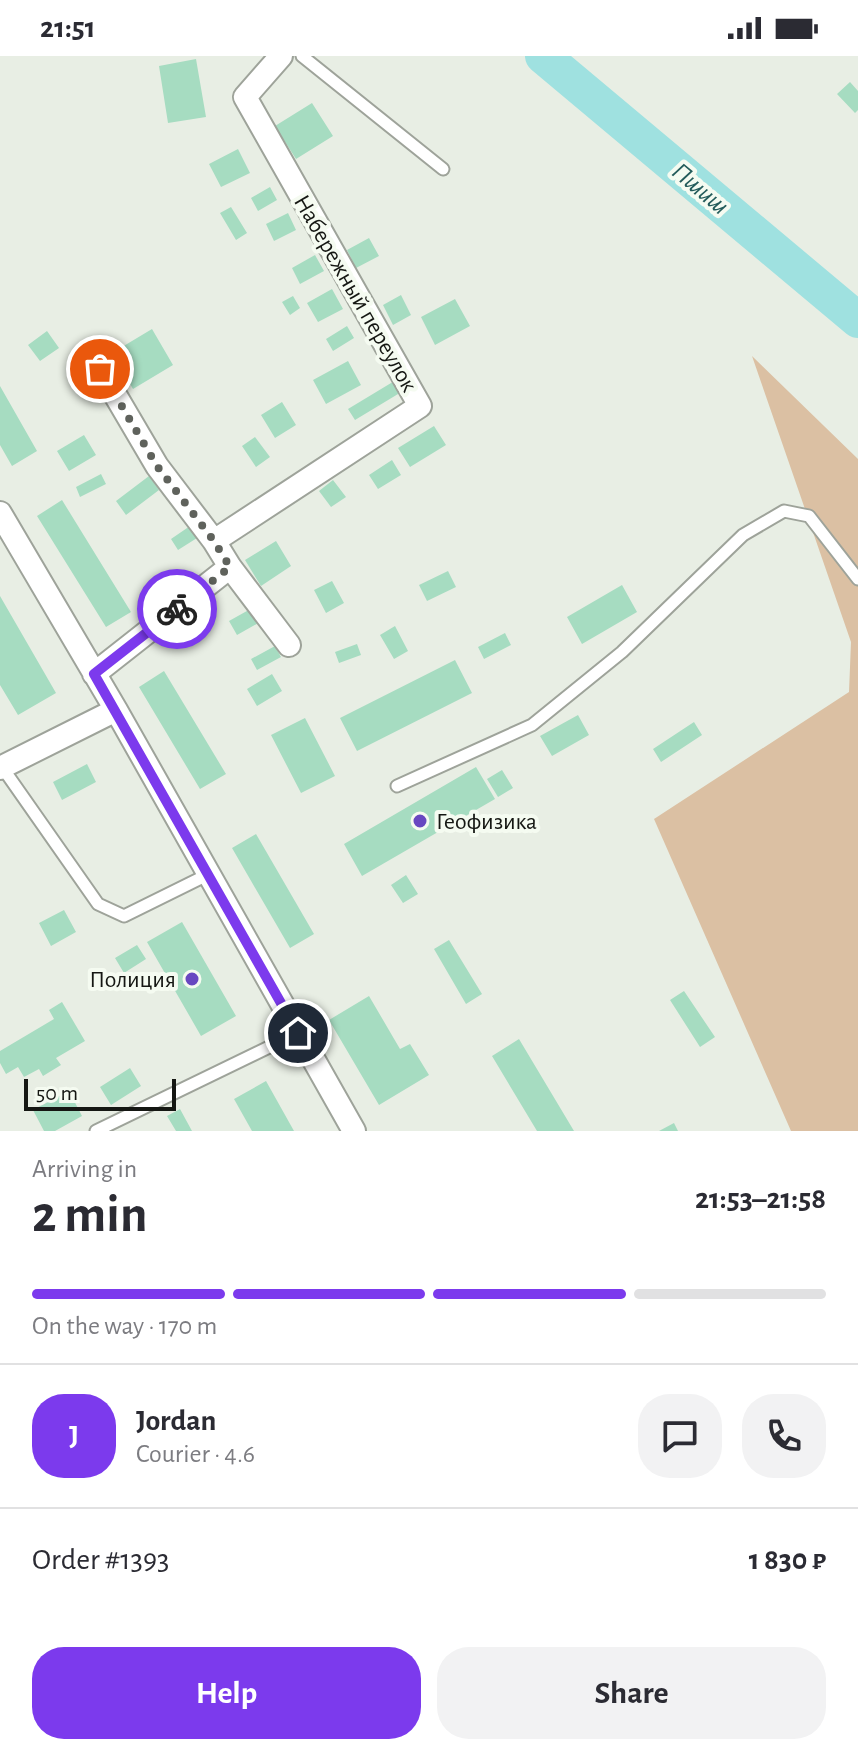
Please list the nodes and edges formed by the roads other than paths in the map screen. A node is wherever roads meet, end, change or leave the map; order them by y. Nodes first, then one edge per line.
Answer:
1 (281, 56) edge
2 (302, 56) edge
3 (443, 169) dead end
4 (100, 369) dead end
5 (0, 513) edge
6 (214, 541) junction
7 (230, 567) junction
8 (858, 579) edge
9 (289, 645) dead end
10 (94, 674) junction
11 (116, 710) junction
12 (1, 767) edge
13 (397, 786) dead end
14 (207, 875) junction
15 (298, 1033) junction
16 (96, 1131) edge
17 (354, 1131) edge

1 - 6 street, Набережный переулок
2 - 3 lane
4 - 6 street
5 - 10 street
6 - 7 street
7 - 9 street
7 - 10 street
8 - 13 lane
10 - 11 street
11 - 12 street
11 - 14 street
12 - 14 lane
14 - 15 street
15 - 16 lane
15 - 17 street

